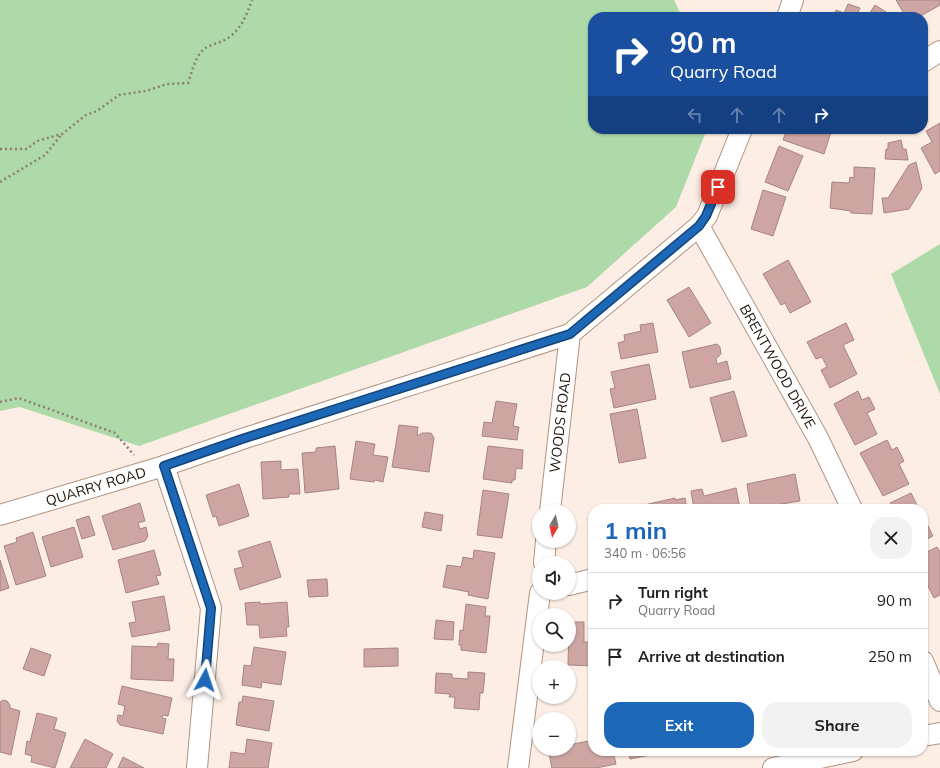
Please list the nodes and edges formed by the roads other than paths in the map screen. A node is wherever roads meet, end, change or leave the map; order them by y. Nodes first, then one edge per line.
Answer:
1 (793, 0) edge
2 (789, 12) edge
3 (940, 51) edge
4 (928, 59) edge
5 (740, 134) edge
6 (699, 226) junction
7 (570, 334) junction
8 (156, 469) junction
9 (551, 504) edge
10 (850, 504) edge
11 (0, 515) edge
12 (588, 580) edge
13 (576, 583) edge
14 (539, 600) edge
15 (928, 673) edge
16 (940, 701) edge
17 (940, 733) edge
18 (928, 735) edge
19 (829, 756) edge
20 (197, 768) edge
21 (518, 768) edge
22 (773, 768) edge

1 - 2 street
3 - 4 street
5 - 6 street, QUARRY ROAD
6 - 7 street, QUARRY ROAD
6 - 10 street, BRENTWOOD DRIVE
7 - 8 street, QUARRY ROAD
7 - 9 street, WOODS ROAD
8 - 11 street, QUARRY ROAD
8 - 20 street
12 - 13 street
14 - 21 street
15 - 16 street
17 - 18 street
19 - 22 street

